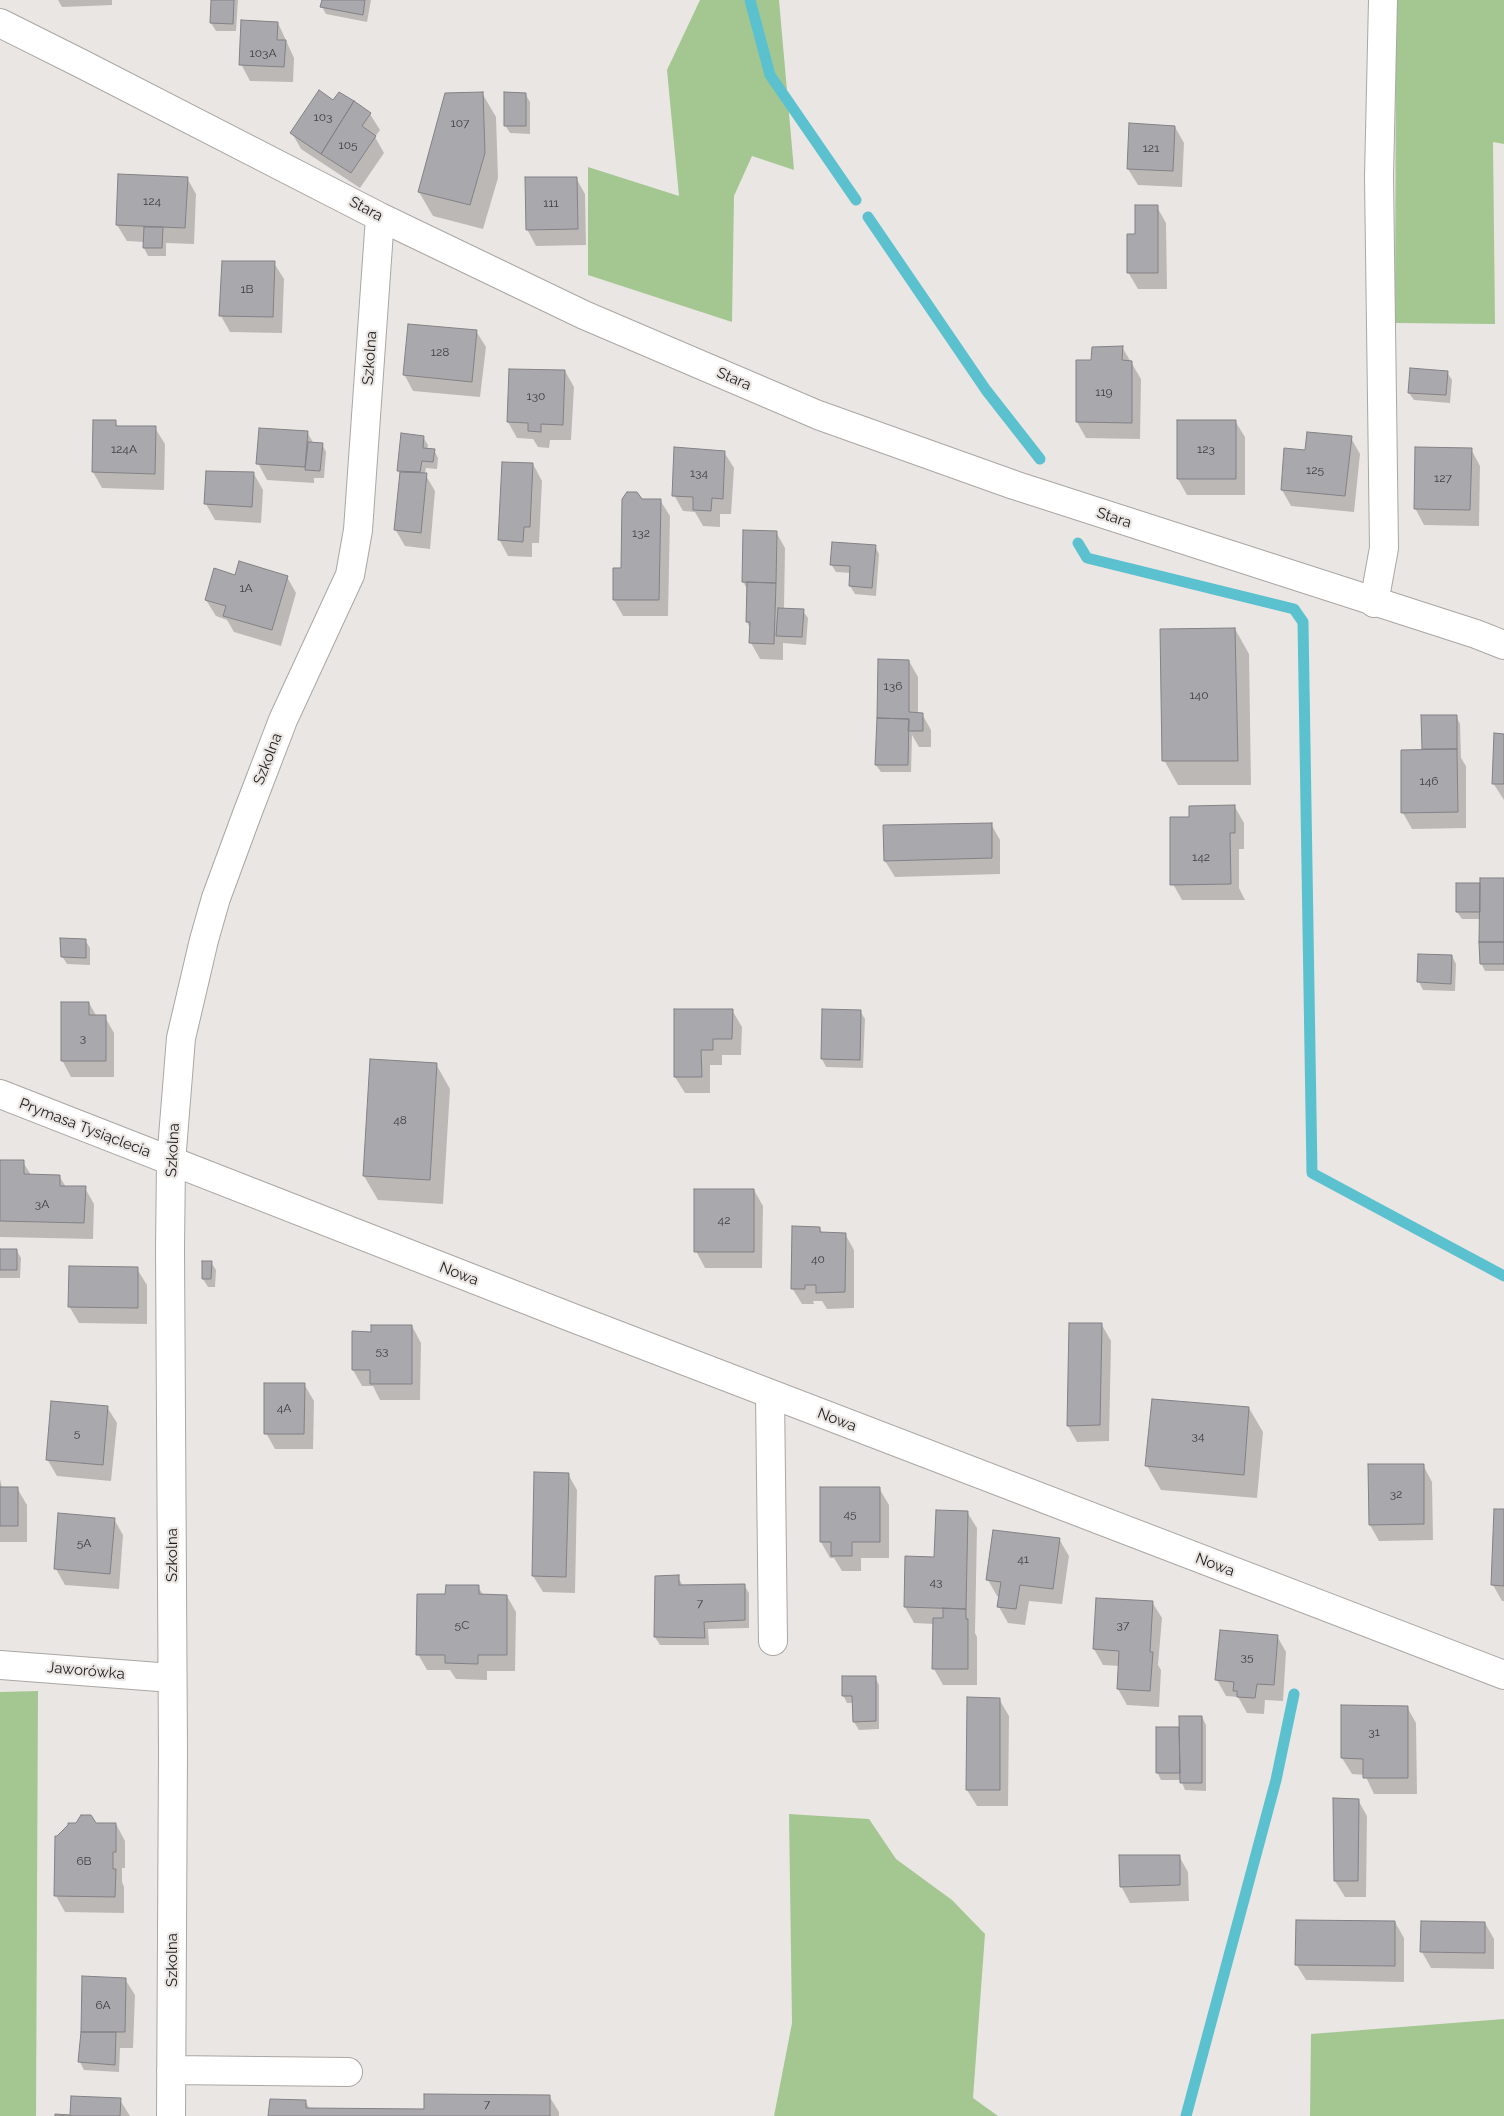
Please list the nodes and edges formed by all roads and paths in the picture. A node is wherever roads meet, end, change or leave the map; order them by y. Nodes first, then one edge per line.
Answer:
1 (1383, 0) edge
2 (0, 23) edge
3 (380, 217) junction
4 (1374, 603) junction
5 (1504, 645) edge
6 (0, 1094) edge
7 (171, 1162) junction
8 (770, 1394) junction
9 (773, 1642) dead end
10 (0, 1665) edge
11 (1504, 1675) edge
12 (172, 1678) junction
13 (171, 2070) junction
14 (348, 2072) dead end
15 (171, 2116) edge

1 - 4 street
2 - 3 street, Stara
3 - 4 street, Stara
3 - 7 street, Szkolna
4 - 5 street, Stara
6 - 7 street, Prymasa Tysiąclecia
7 - 8 street, Nowa
7 - 12 street, Szkolna
8 - 9 street
8 - 11 street, Nowa
10 - 12 street, Jaworówka
12 - 13 street, Szkolna
13 - 14 street
13 - 15 street, Szkolna

